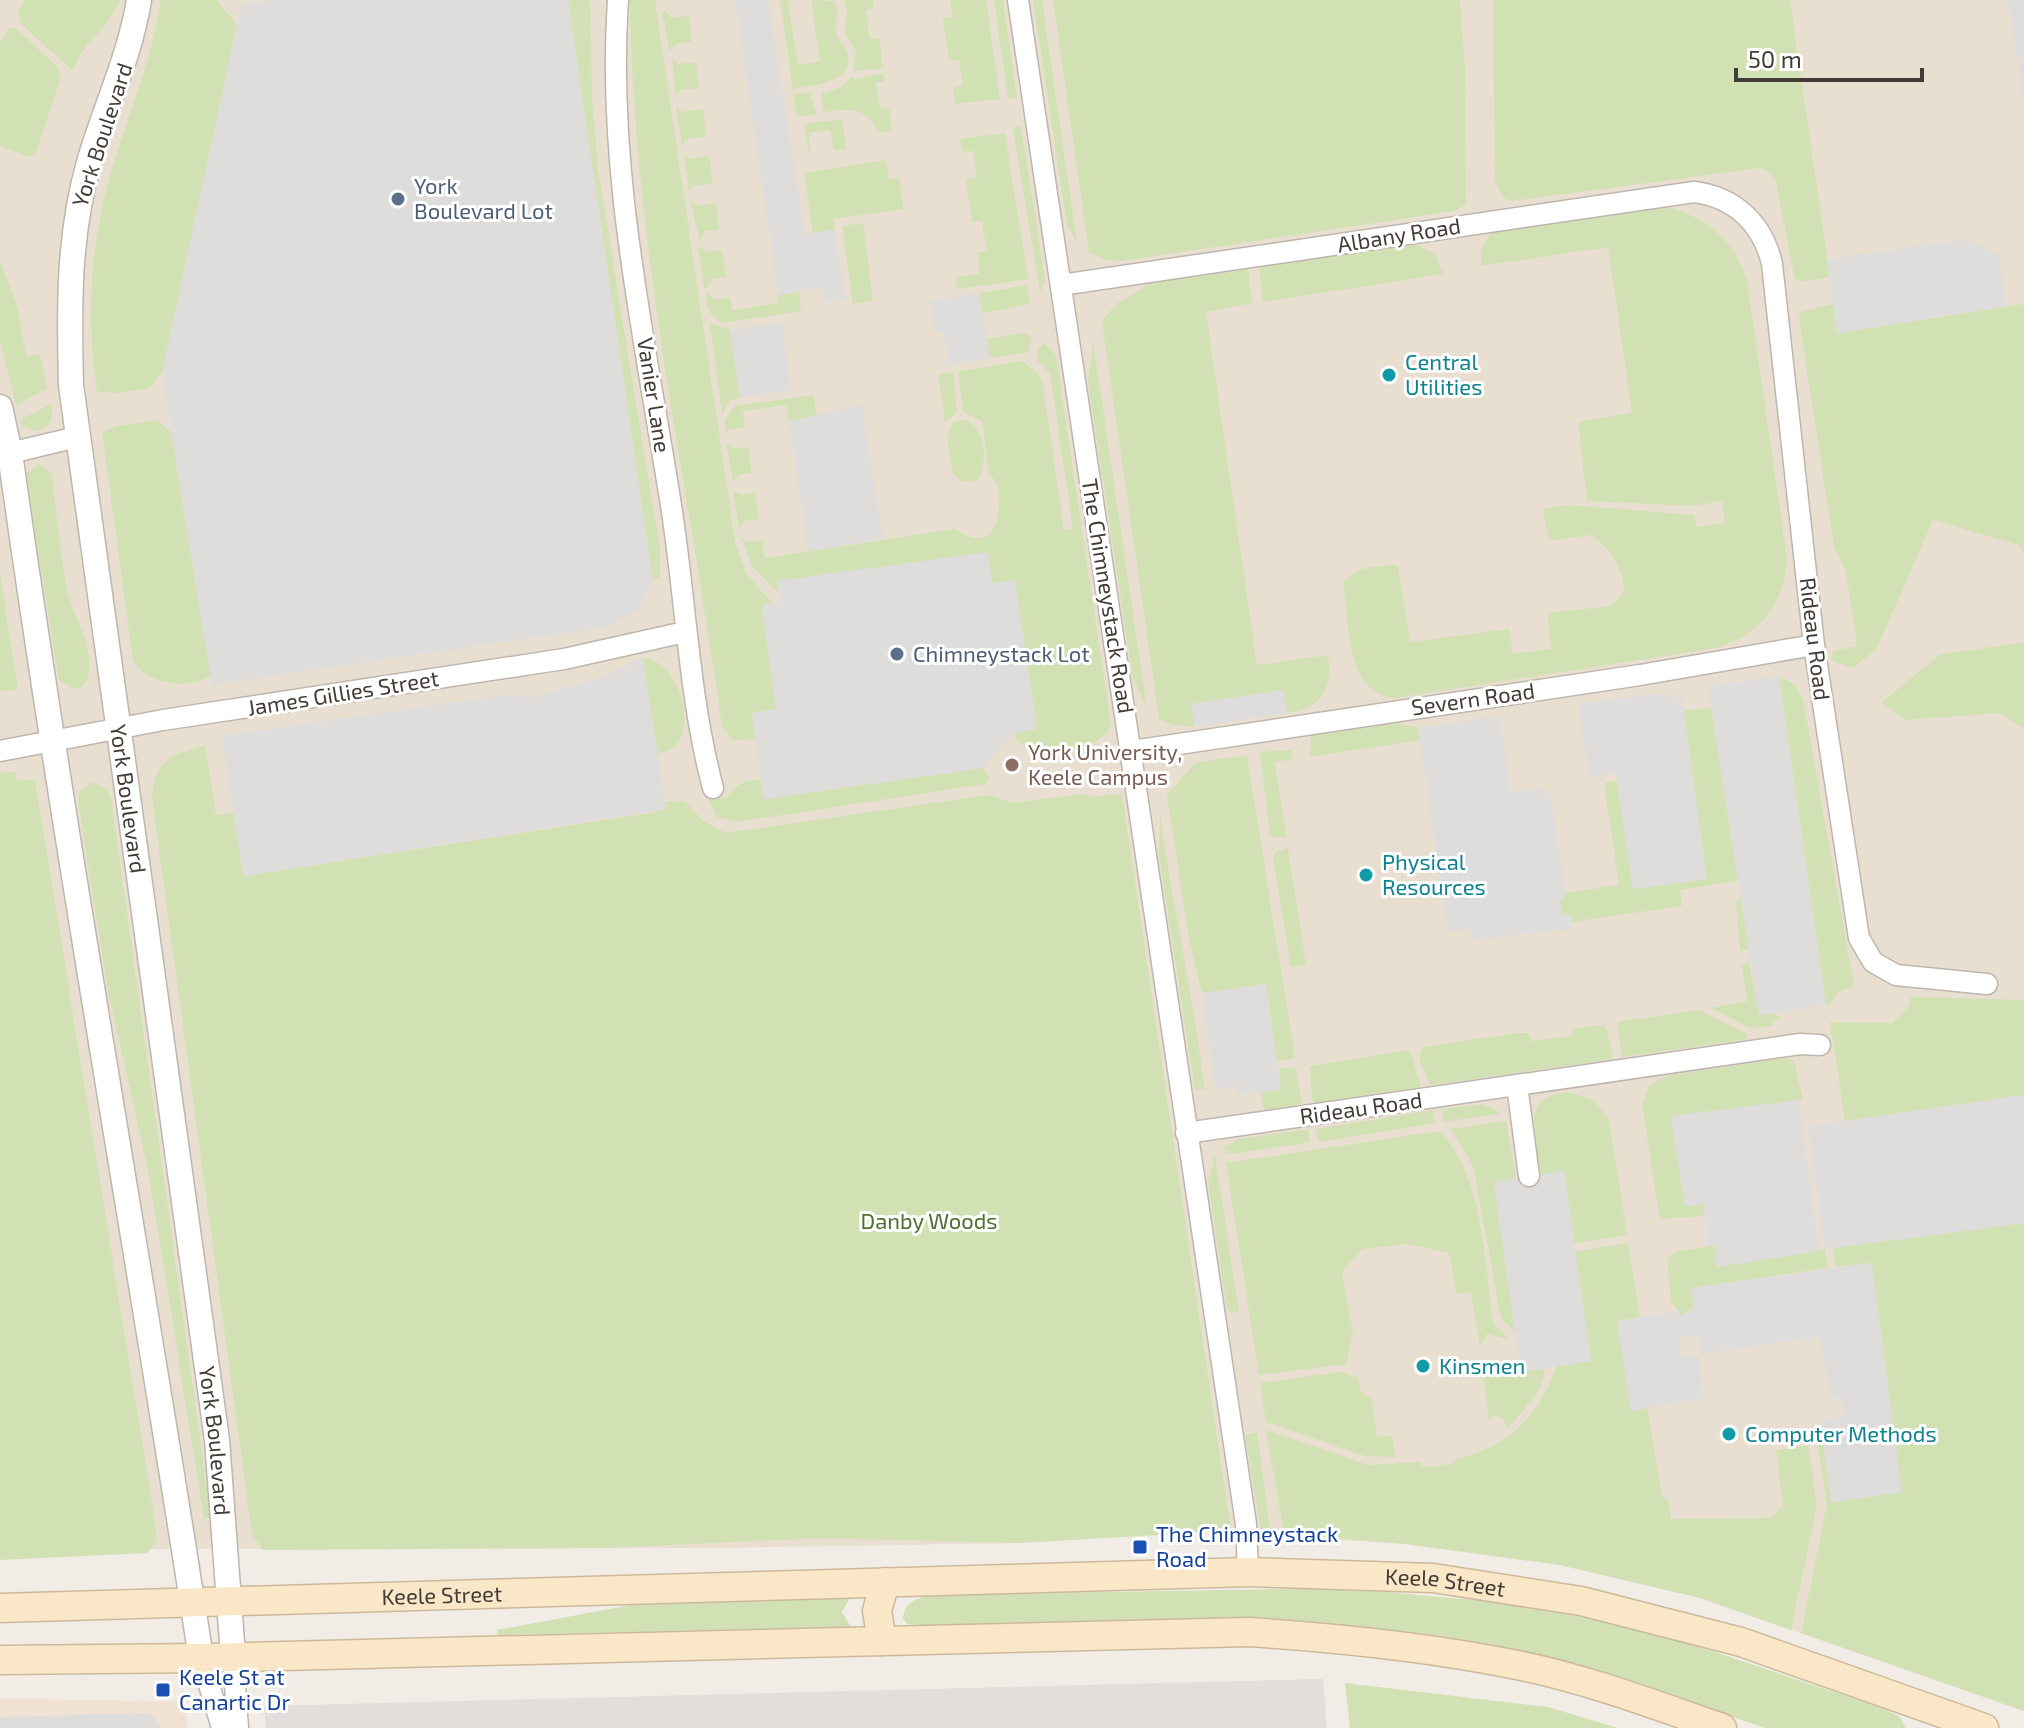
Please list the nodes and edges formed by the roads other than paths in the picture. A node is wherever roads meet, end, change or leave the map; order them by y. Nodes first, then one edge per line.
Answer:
1 (139, 0) edge
2 (618, 0) edge
3 (1018, 0) edge
4 (1735, 206) joint
5 (1061, 285) junction
6 (0, 407) edge
7 (77, 437) junction
8 (10, 453) junction
9 (685, 632) junction
10 (1814, 645) junction
11 (118, 728) junction
12 (50, 741) junction
13 (0, 751) edge
14 (1132, 751) junction
15 (713, 788) dead end
16 (1987, 984) dead end
17 (1820, 1045) dead end
18 (1517, 1085) junction
19 (1186, 1133) junction
20 (1529, 1176) dead end
21 (1248, 1572) junction
22 (885, 1582) junction
23 (192, 1603) junction
24 (232, 1603) junction
25 (0, 1608) edge
26 (882, 1641) junction
27 (233, 1656) junction
28 (201, 1658) junction
29 (0, 1660) edge
30 (1926, 1718) edge
31 (222, 1728) edge
32 (238, 1728) edge
33 (1722, 1728) edge
34 (1984, 1728) edge

1 - 7 street, York Boulevard
2 - 9 street, Vanier Lane
3 - 5 street, The Chimneystack Road
4 - 5 street, Albany Road
4 - 10 street, Rideau Road
5 - 14 street, The Chimneystack Road
6 - 8 street, York Boulevard
7 - 8 street
7 - 11 street, York Boulevard
8 - 12 street, York Boulevard
9 - 11 street, James Gillies Street
9 - 15 street, Vanier Lane
10 - 14 street, Severn Road
10 - 16 street, Rideau Road
11 - 12 street, James Gillies Street
11 - 24 street, York Boulevard
12 - 13 street, James Gillies Street
12 - 23 street, York Boulevard
14 - 19 street, The Chimneystack Road
17 - 18 street, Rideau Road
18 - 19 street, Rideau Road
18 - 20 street
19 - 21 street, The Chimneystack Road
21 - 22 main road, Keele Street
21 - 30 main road, Keele Street
22 - 24 main road, Keele Street
22 - 26 main road
23 - 24 main road, Keele Street
23 - 25 main road, Keele Street
23 - 28 street, York Boulevard
24 - 27 street, York Boulevard
26 - 27 main road
26 - 33 main road
27 - 28 main road
27 - 32 street
28 - 29 main road
28 - 31 street
30 - 34 main road, Keele Street

